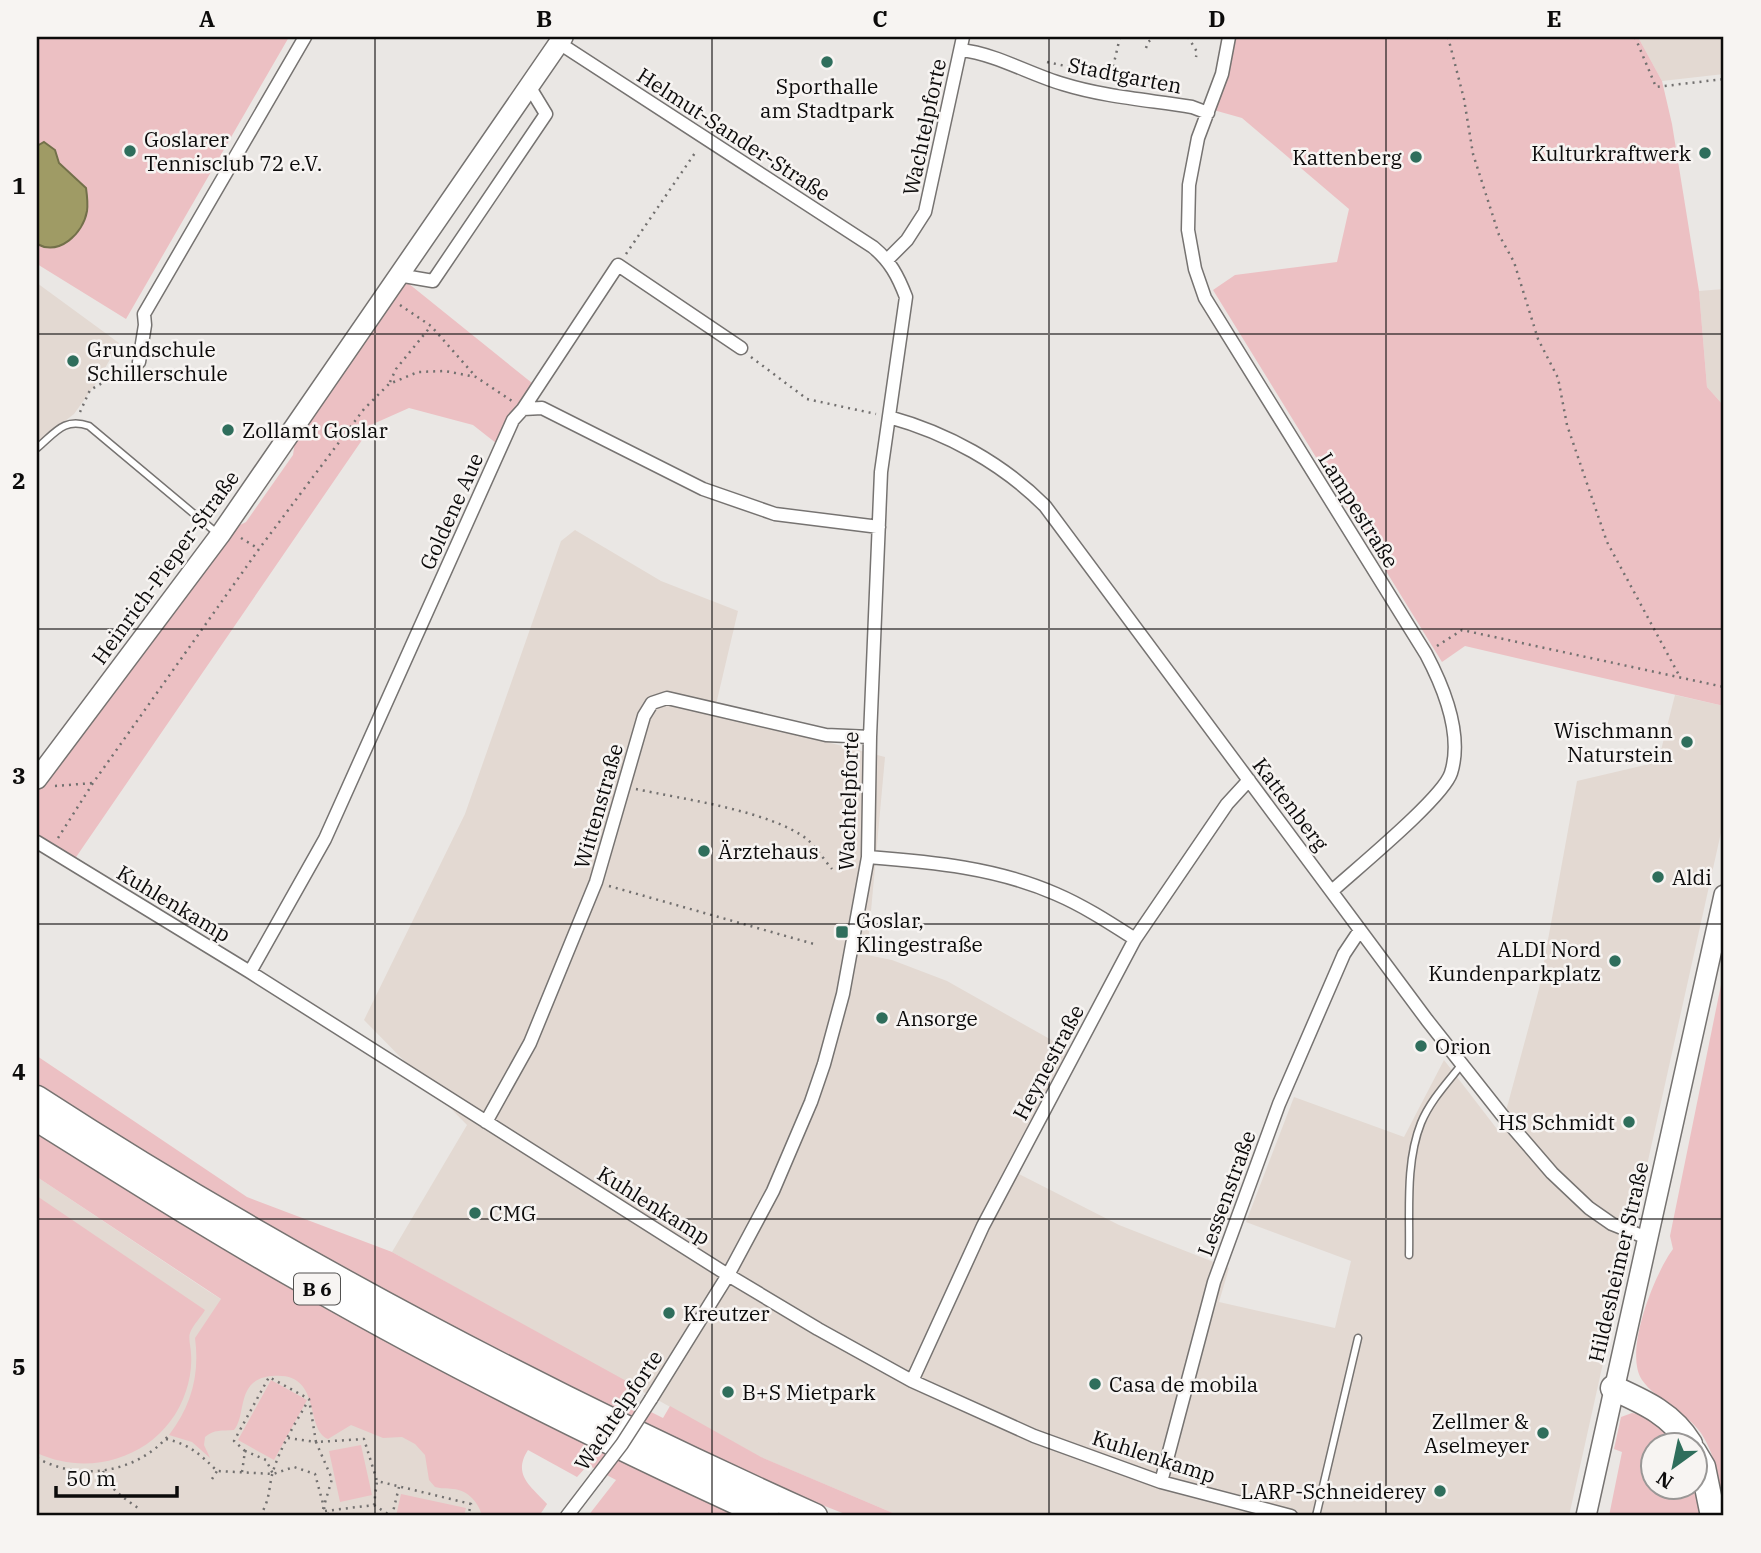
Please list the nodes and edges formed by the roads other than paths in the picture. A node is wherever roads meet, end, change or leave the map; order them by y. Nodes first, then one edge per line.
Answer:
1 (305, 37) edge
2 (1229, 37) edge
3 (557, 39) edge
4 (962, 43) edge
5 (528, 86) junction
6 (1208, 113) junction
7 (888, 259) junction
8 (398, 275) junction
9 (741, 348) road end
10 (139, 362) road end
11 (523, 409) junction
12 (888, 417) junction
13 (37, 448) edge
14 (879, 527) junction
15 (222, 531) junction
16 (870, 737) junction
17 (1249, 780) junction
18 (42, 783) edge
19 (37, 842) edge
20 (868, 857) junction
21 (1332, 891) junction
22 (1724, 895) edge
23 (1360, 930) junction
24 (1135, 939) junction
25 (250, 972) junction
26 (1462, 1064) junction
27 (37, 1098) edge
28 (37, 1119) edge
29 (486, 1122) junction
30 (1647, 1238) junction
31 (1409, 1255) dead end
32 (728, 1275) junction
33 (1358, 1338) dead end
34 (912, 1381) junction
35 (1613, 1388) junction
36 (1680, 1430) edge
37 (1161, 1482) junction
38 (1708, 1492) edge
39 (567, 1516) edge
40 (767, 1516) edge
41 (815, 1516) edge
42 (1291, 1516) edge
43 (1316, 1516) edge
44 (1586, 1516) edge
45 (1713, 1516) edge

1 - 10 street
2 - 6 street
3 - 5 street, Heinrich-Pieper-Straße
3 - 7 street, Helmut-Sander-Straße
4 - 6 street, Stadtgarten
4 - 7 street, Wachtelpforte
5 - 8 street, Heinrich-Pieper-Straße
5 - 8 street
6 - 21 street, Lampestraße
7 - 12 street, Wachtelpforte
8 - 15 street, Heinrich-Pieper-Straße
9 - 11 street, Goldene Aue
11 - 14 street
11 - 25 street, Goldene Aue
12 - 14 street, Wachtelpforte
12 - 17 street, Kattenberg
13 - 15 lane
14 - 16 street, Wachtelpforte
15 - 18 street, Heinrich-Pieper-Straße
16 - 20 street, Wachtelpforte
16 - 29 street, Wittenstraße
17 - 21 street, Kattenberg
17 - 24 street, Heynestraße
19 - 25 street, Kuhlenkamp
20 - 24 street
20 - 32 street, Wachtelpforte
21 - 23 street, Kattenberg
22 - 30 street, Hildesheimer Straße
23 - 26 street, Kattenberg
23 - 37 street, Lessenstraße
24 - 34 street, Heynestraße
25 - 29 street, Kuhlenkamp
26 - 30 street, Kattenberg
26 - 31 lane
27 - 41 highway, B 6
28 - 40 highway, B 6
29 - 32 street, Kuhlenkamp
30 - 35 street, Hildesheimer Straße
32 - 34 street, Kuhlenkamp
32 - 39 street, Wachtelpforte, bridge
33 - 43 lane
34 - 37 street, Kuhlenkamp
35 - 36 highway
35 - 44 street, Hildesheimer Straße
37 - 42 street, Kuhlenkamp
38 - 45 highway

